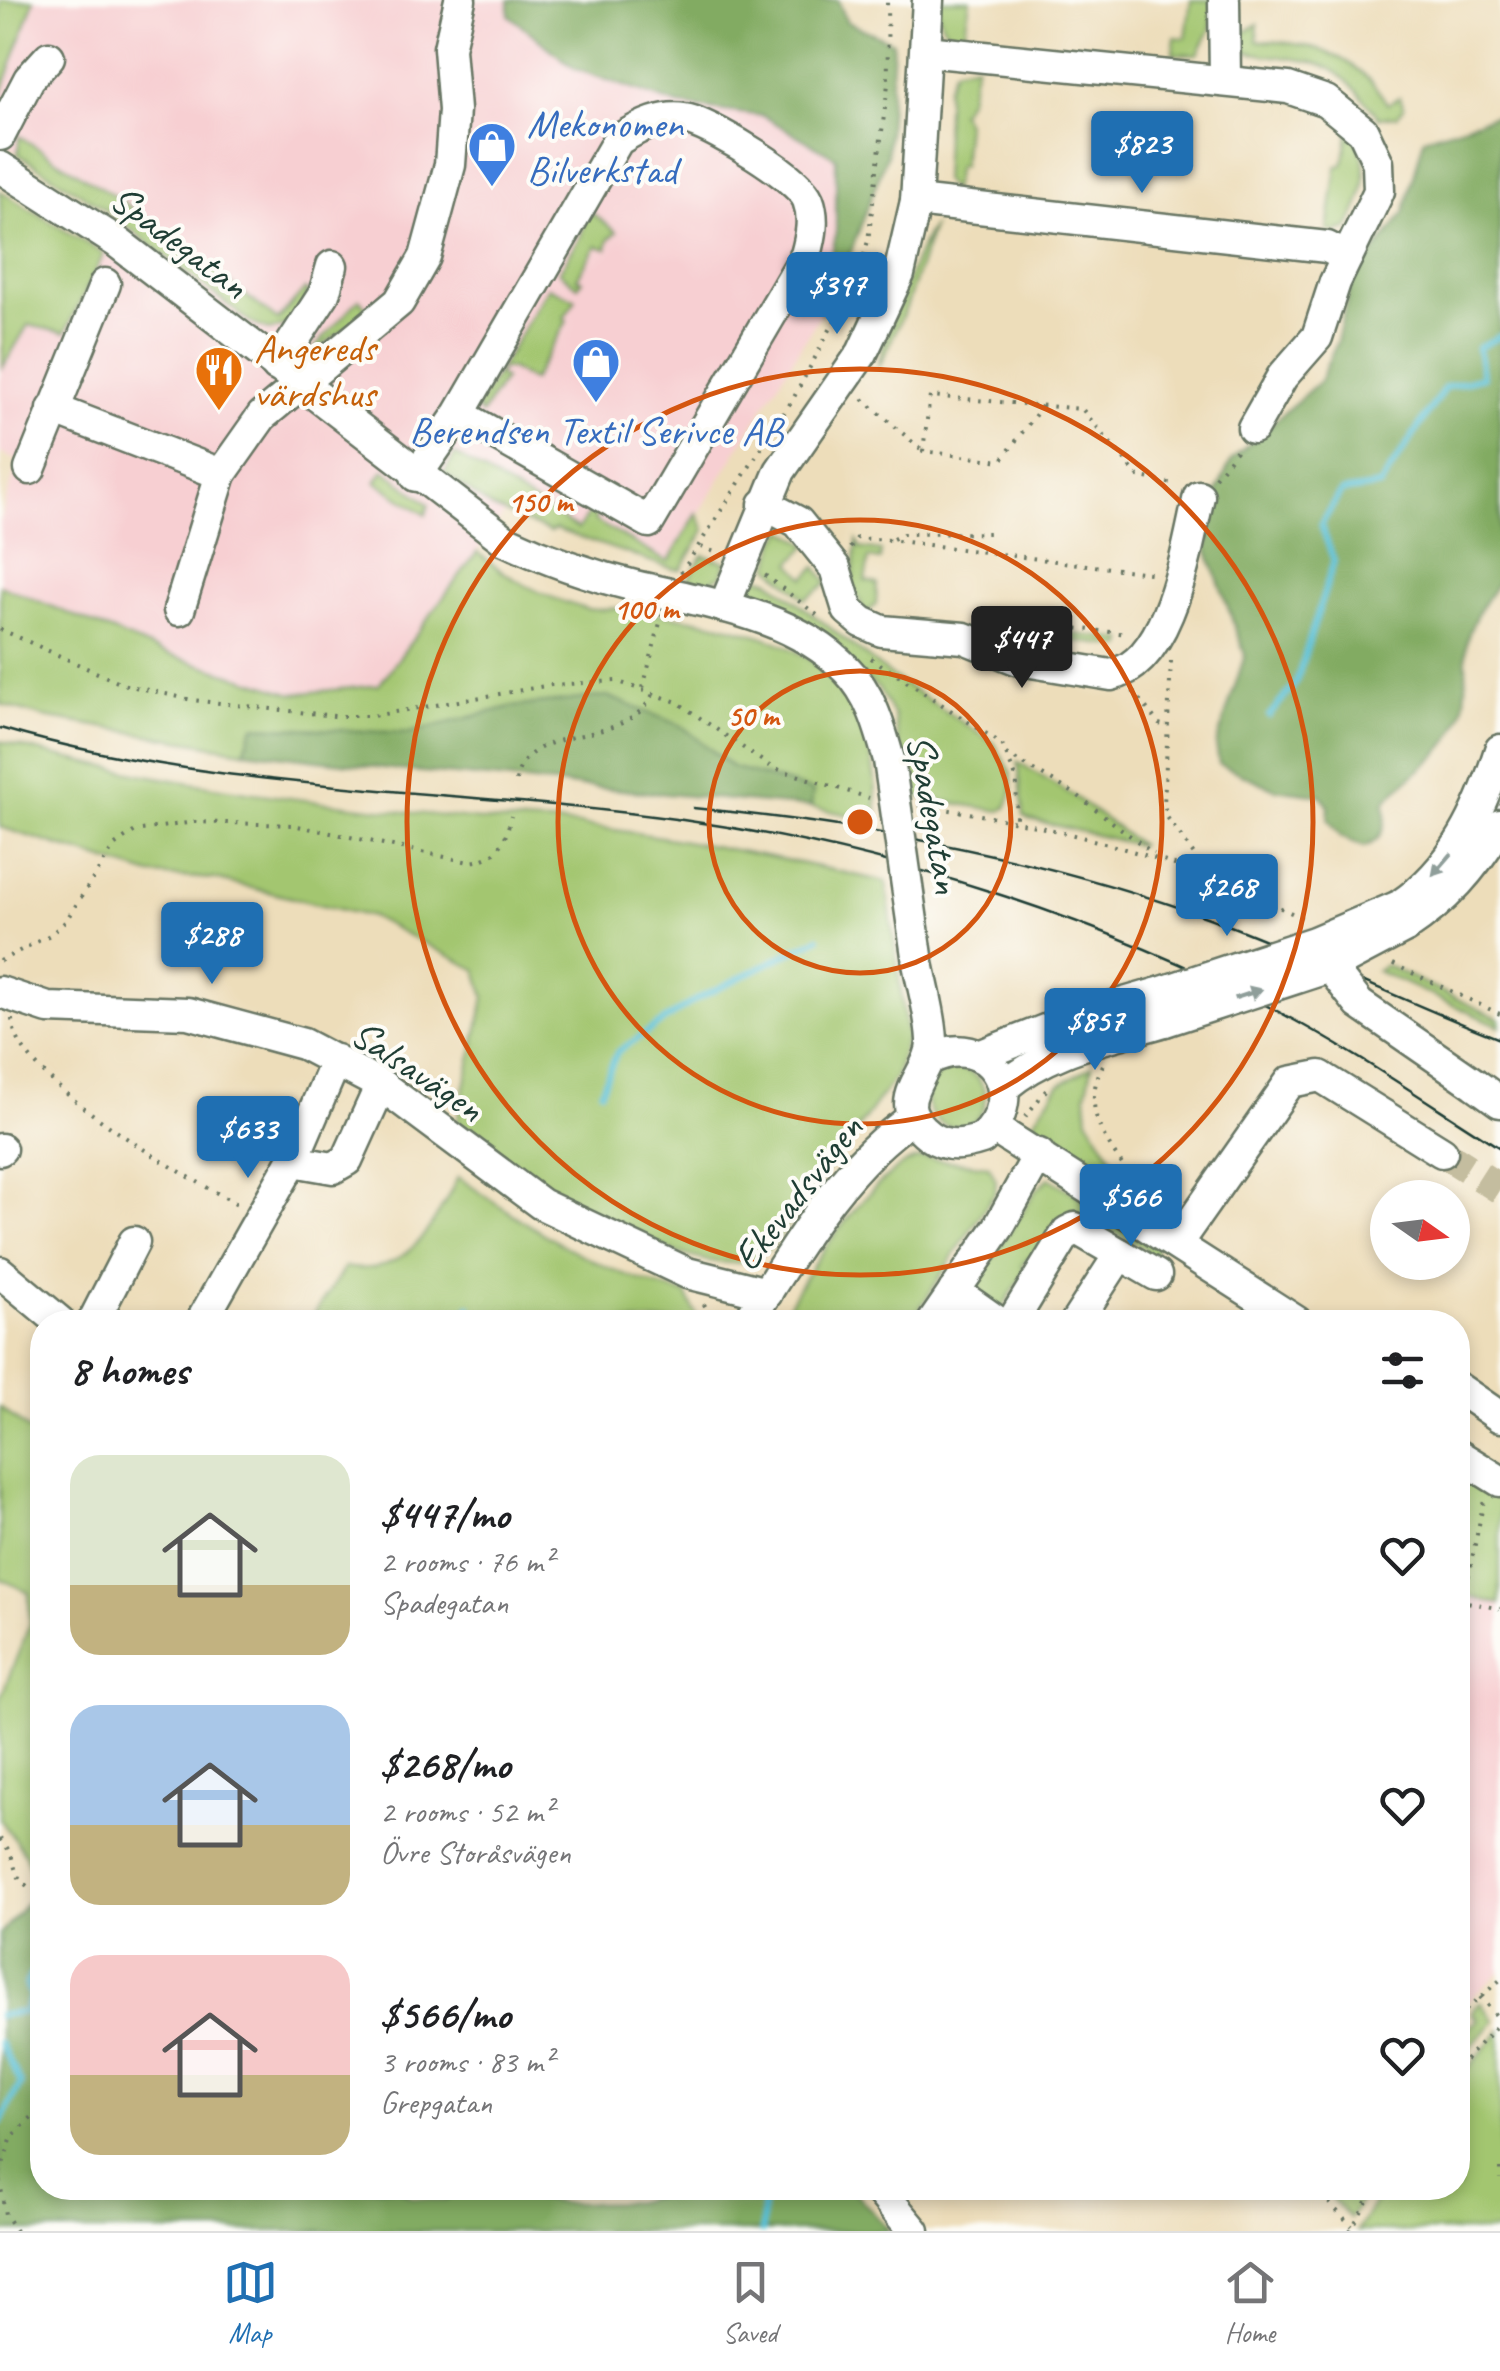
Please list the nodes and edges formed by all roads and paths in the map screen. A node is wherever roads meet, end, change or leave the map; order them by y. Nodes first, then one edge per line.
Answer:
1 (460, 0) edge
2 (886, 0) edge
3 (928, 0) edge
4 (1224, 0) edge
5 (926, 52) junction
6 (49, 57) dead end
7 (1225, 79) junction
8 (0, 135) edge
9 (0, 167) edge
10 (916, 200) junction
11 (1348, 258) junction
12 (332, 266) dead end
13 (105, 284) dead end
14 (276, 366) junction
15 (844, 381) junction
16 (302, 386) junction
17 (1042, 406) junction
18 (52, 409) junction
19 (459, 414) junction
20 (1253, 428) joint
21 (923, 452) junction
22 (30, 468) dead end
23 (221, 474) junction
24 (416, 476) junction
25 (1195, 492) junction
26 (764, 504) junction
27 (992, 533) dead end
28 (890, 540) junction
29 (702, 547) junction
30 (741, 563) junction
31 (836, 568) junction
32 (680, 576) dead end
33 (1178, 582) junction
34 (724, 607) junction
35 (179, 610) dead end
36 (664, 610) dead end
37 (977, 617) dead end
38 (829, 624) dead end
39 (0, 629) edge
40 (1160, 631) junction
41 (858, 648) dead end
42 (1125, 672) junction
43 (643, 688) junction
44 (654, 693) junction
45 (1167, 726) junction
46 (1500, 750) edge
47 (1006, 754) junction
48 (516, 782) dead end
49 (885, 800) dead end
50 (904, 803) dead end
51 (510, 816) dead end
52 (1016, 819) junction
53 (1500, 825) edge
54 (1158, 858) junction
55 (1200, 871) junction
56 (1402, 917) junction
57 (1316, 943) junction
58 (0, 961) edge
59 (1401, 968) dead end
60 (9, 996) edge
61 (1162, 1007) junction
62 (1500, 1014) edge
63 (980, 1056) junction
64 (1107, 1056) dead end
65 (930, 1060) junction
66 (361, 1066) junction
67 (1004, 1088) junction
68 (1500, 1102) edge
69 (914, 1117) junction
70 (994, 1128) junction
71 (1442, 1152) tunnel mouth
72 (1039, 1154) junction
73 (293, 1161) junction
74 (1145, 1200) dead end
75 (262, 1217) junction
76 (134, 1242) dead end
77 (1176, 1243) junction
78 (1120, 1254) junction
79 (0, 1272) edge
80 (1156, 1275) dead end
81 (954, 1290) junction
82 (767, 1294) junction
83 (46, 1310) edge
84 (100, 1310) edge
85 (208, 1310) edge
86 (756, 1310) edge
87 (941, 1310) edge
88 (982, 1310) edge
89 (1020, 1310) edge
90 (1084, 1310) edge
91 (1279, 1310) edge
92 (1470, 1396) edge
93 (1500, 1417) edge
94 (1470, 1463) edge
95 (1494, 1478) edge
96 (1470, 1564) edge
97 (1470, 1602) edge
98 (1500, 1609) edge
99 (0, 1839) edge
100 (30, 1889) edge
101 (1500, 1980) edge
102 (1480, 1997) junction
103 (1470, 2006) edge
104 (1500, 2022) edge
105 (1470, 2055) edge
106 (30, 2119) edge
107 (1500, 2168) edge
108 (0, 2173) edge
109 (1500, 2179) edge
110 (0, 2180) edge
111 (888, 2200) edge
112 (1325, 2200) edge
113 (1368, 2200) edge
114 (1351, 2228) edge
115 (16, 2231) edge
116 (914, 2231) edge

1 - 16 street
2 - 29 path
3 - 5 street
4 - 7 street
5 - 7 street
5 - 10 street
6 - 8 street
7 - 11 street
9 - 14 street, Spadegatan
10 - 11 street
10 - 15 street
11 - 20 street
12 - 14 street
13 - 18 street
14 - 16 street, Spadegatan
15 - 21 path
15 - 26 street
16 - 23 street
16 - 24 street, Spadegatan
17 - 21 path
17 - 21 path
17 - 25 path
18 - 22 street
18 - 23 street
19 - 19 street
19 - 24 street
20 - 25 path
23 - 35 street
24 - 34 street, Spadegatan
25 - 33 street
26 - 30 street
26 - 31 street
27 - 28 path
28 - 31 path
28 - 33 path
29 - 30 path
29 - 32 path
30 - 34 street
30 - 38 path
31 - 42 street
33 - 40 street
34 - 65 street, Spadegatan, bridge
36 - 43 path
37 - 40 path
39 - 43 path
40 - 42 street
40 - 45 path
41 - 47 path
42 - 45 path
43 - 44 path
44 - 48 path
44 - 49 path
45 - 55 path
46 -> 56 street
47 - 52 path
47 - 54 path
50 - 52 path
51 - 58 path
52 - 54 path
53 - 56 street
54 - 55 path
55 - 57 path
56 - 57 street, bridge
57 - 61 street, bridge
57 - 68 street, bridge
59 - 62 path
60 - 66 street, Salsavägen
60 - 75 path
61 - 63 street
61 - 67 street
63 - 65 street
63 - 67 street
64 - 74 path
65 - 69 street, Spadegatan
66 - 73 street
66 - 73 street
66 - 82 street, Salsavägen
67 - 70 street
69 - 70 street
69 - 82 street, Ekevadsvägen
70 - 72 street
71 - 77 street
72 - 77 street
72 - 81 street
73 - 75 street
75 - 85 street
76 - 84 street
77 - 91 street
78 - 80 street
78 - 89 street
78 - 90 street
79 - 83 street
81 - 87 street
81 - 88 street
82 - 86 street, Ekevadsvägen
92 - 93 street
94 - 95 street
95 - 96 path
97 - 98 path
99 - 100 path
101 - 102 path
102 - 103 path
102 - 104 path
104 - 105 path
106 - 108 path
107 - 109 path
110 - 115 path
111 - 116 street
112 - 114 path
113 - 114 path

